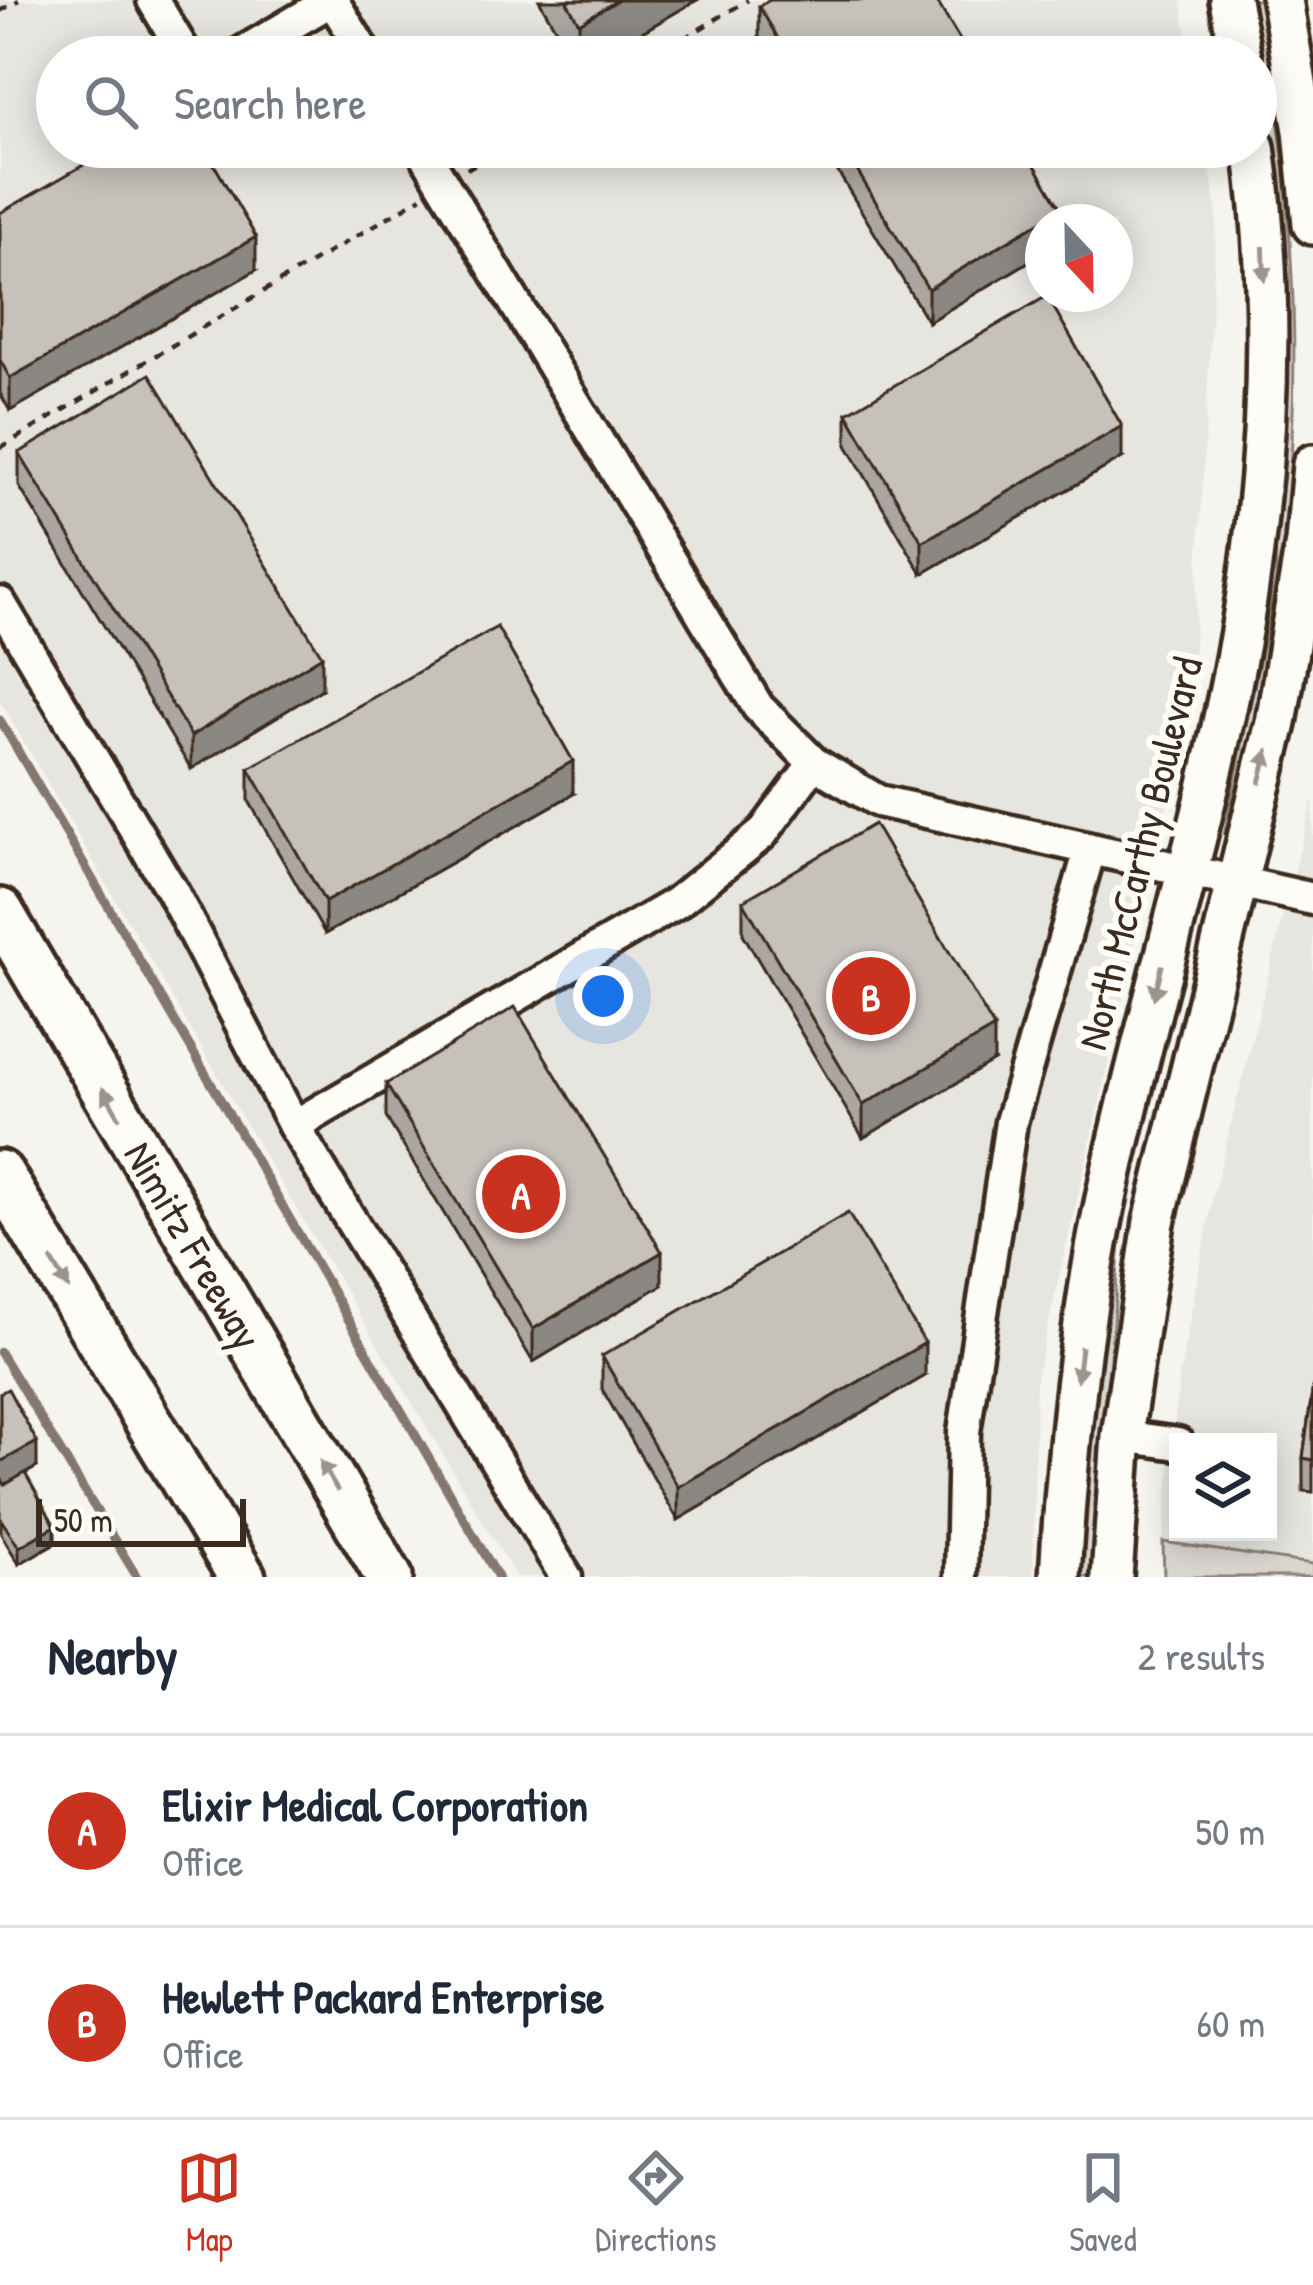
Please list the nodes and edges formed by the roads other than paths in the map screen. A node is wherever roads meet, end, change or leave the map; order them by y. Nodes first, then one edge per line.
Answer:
1 (153, 0) edge
2 (332, 0) edge
3 (1229, 0) edge
4 (1282, 0) edge
5 (174, 36) edge
6 (271, 36) edge
7 (354, 36) edge
8 (1237, 36) edge
9 (1309, 130) edge
10 (433, 168) edge
11 (1256, 168) edge
12 (1313, 224) edge
13 (1313, 465) edge
14 (0, 603) edge
15 (814, 763) junction
16 (1090, 850) junction
17 (1186, 868) junction
18 (1236, 881) junction
19 (1313, 899) edge
20 (0, 912) edge
21 (294, 1126) junction
22 (0, 1174) edge
23 (1122, 1436) junction
24 (1169, 1443) edge
25 (242, 1577) edge
26 (389, 1577) edge
27 (566, 1577) edge
28 (961, 1577) edge
29 (1060, 1577) edge
30 (1112, 1577) edge

1 - 5 lane
2 - 6 lane
2 - 7 lane
3 - 8 main road
4 - 9 main road
9 - 12 main road
10 - 15 lane
11 -> 17 main road, North McCarthy Boulevard
18 -> 13 main road
14 - 21 lane
15 - 16 lane
15 - 21 lane
16 - 17 lane
16 - 28 lane
17 - 18 lane
17 -> 29 main road, North McCarthy Boulevard
18 - 19 lane
18 - 23 main road
26 -> 20 highway, Nimitz Freeway
21 - 27 lane
22 -> 25 highway
23 - 24 lane
23 - 30 main road

